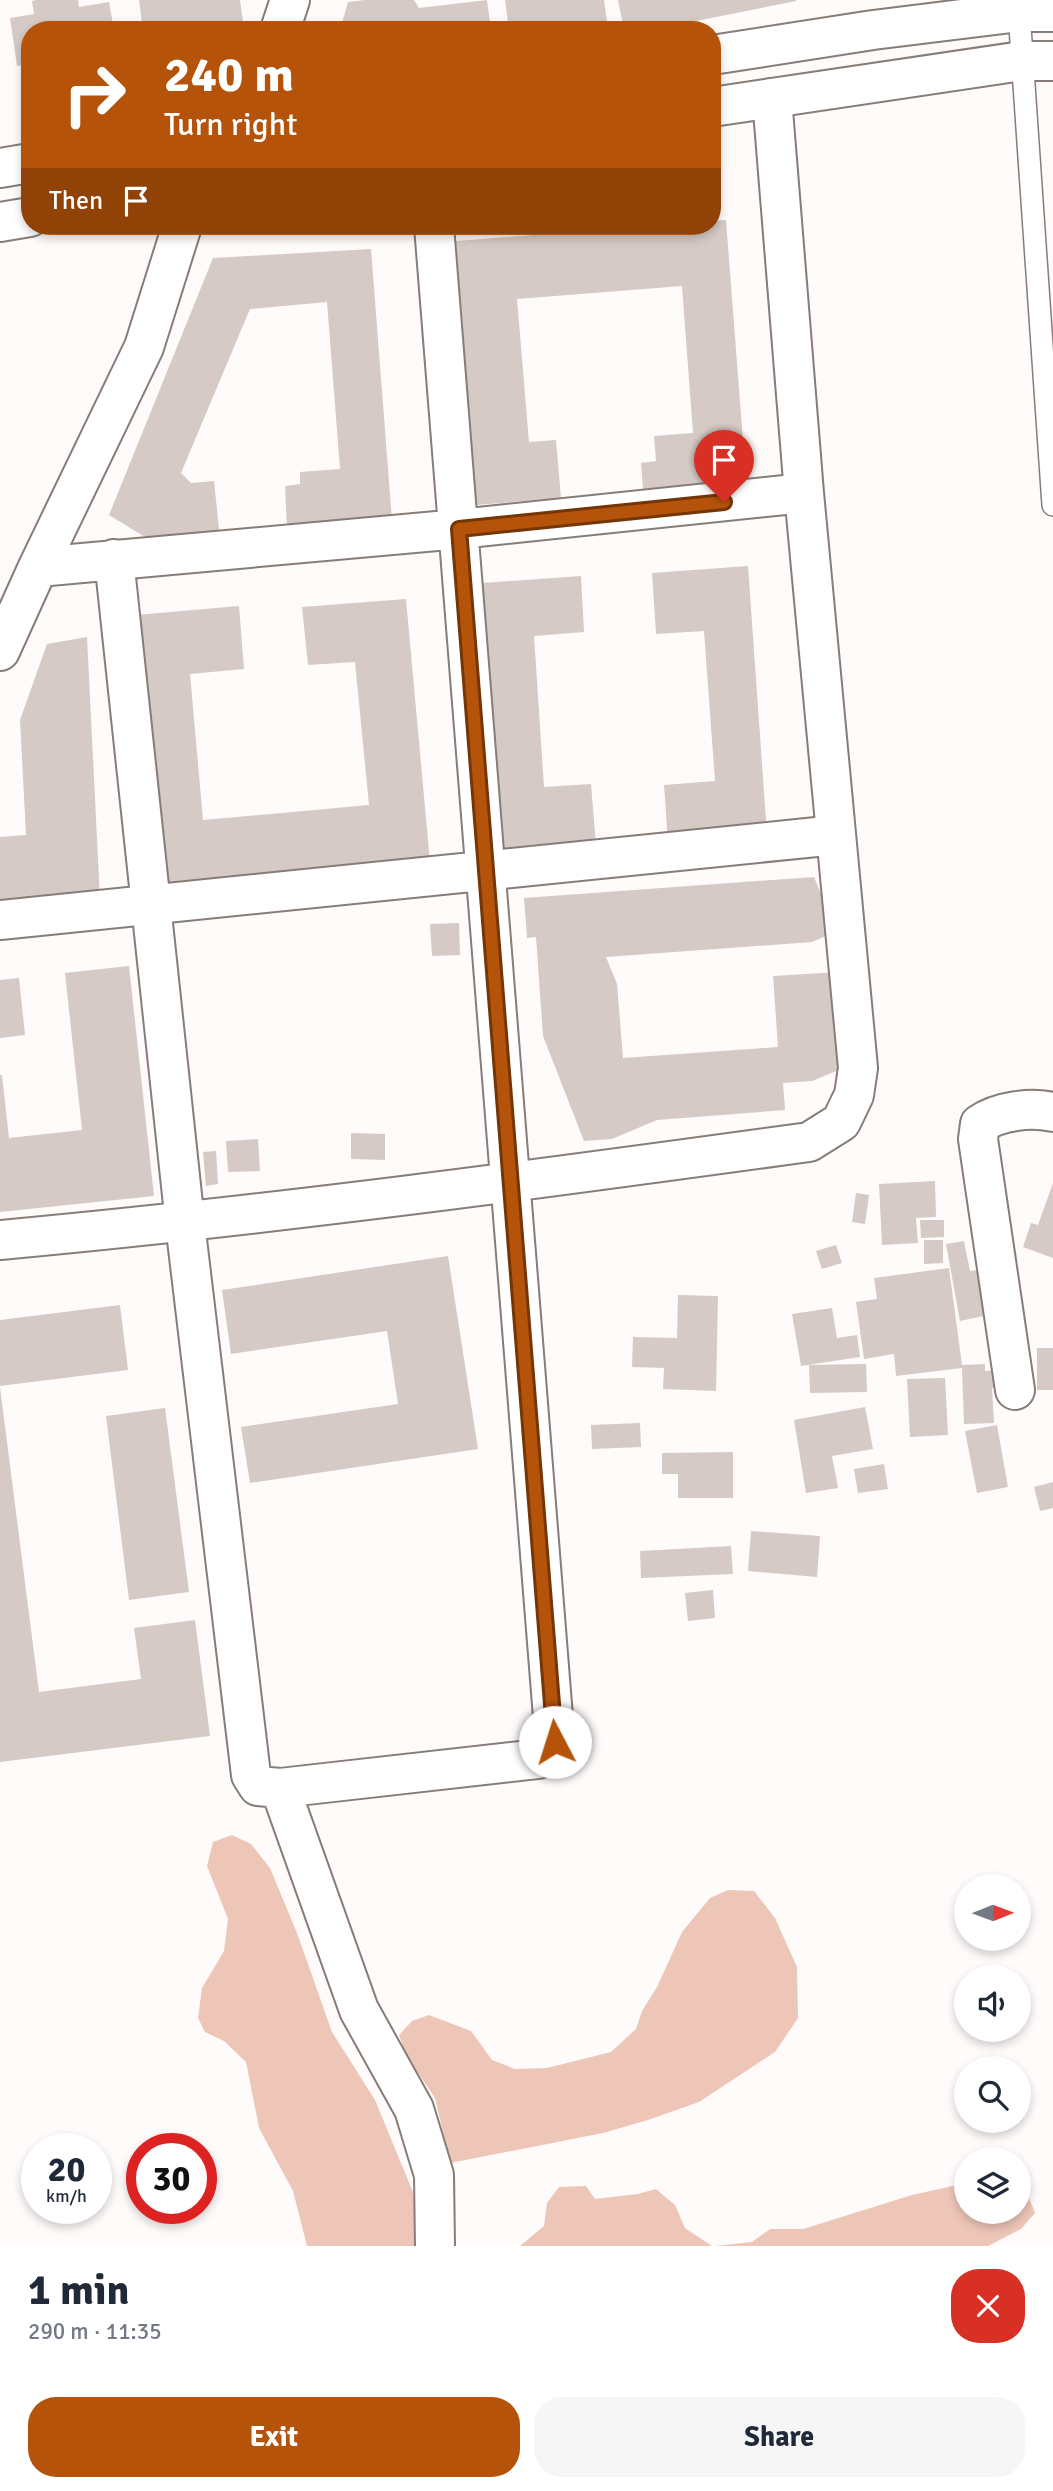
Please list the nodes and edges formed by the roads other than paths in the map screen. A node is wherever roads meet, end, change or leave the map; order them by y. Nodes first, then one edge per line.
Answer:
1 (290, 0) edge
2 (1036, 12) edge
3 (283, 21) edge
4 (721, 54) edge
5 (1038, 61) edge
6 (772, 98) junction
7 (721, 106) edge
8 (21, 164) edge
9 (0, 168) edge
10 (21, 218) edge
11 (0, 222) edge
12 (179, 235) edge
13 (436, 235) edge
14 (804, 493) junction
15 (1053, 505) edge
16 (459, 529) junction
17 (114, 559) junction
18 (38, 567) junction
19 (0, 651) edge
20 (836, 835) junction
21 (486, 871) junction
22 (151, 905) junction
23 (0, 920) edge
24 (1053, 1112) edge
25 (511, 1182) junction
26 (185, 1223) junction
27 (0, 1240) edge
28 (1015, 1390) dead end
29 (280, 1788) junction
30 (435, 2246) edge

1 - 3 street
2 - 4 street
2 - 5 lane
5 - 6 street
5 - 15 lane
6 - 7 street
6 - 14 street
8 - 9 street
10 - 11 street
12 - 18 street
13 - 16 street
14 - 16 street
14 - 20 street
16 - 17 street
16 - 21 street
17 - 18 street
17 - 22 street
18 - 19 street
20 - 21 street
20 - 25 street
21 - 22 street
21 - 25 street
22 - 23 street
22 - 26 street
24 - 28 street
25 - 26 street
25 - 29 street
26 - 27 street
26 - 29 street
29 - 30 street

